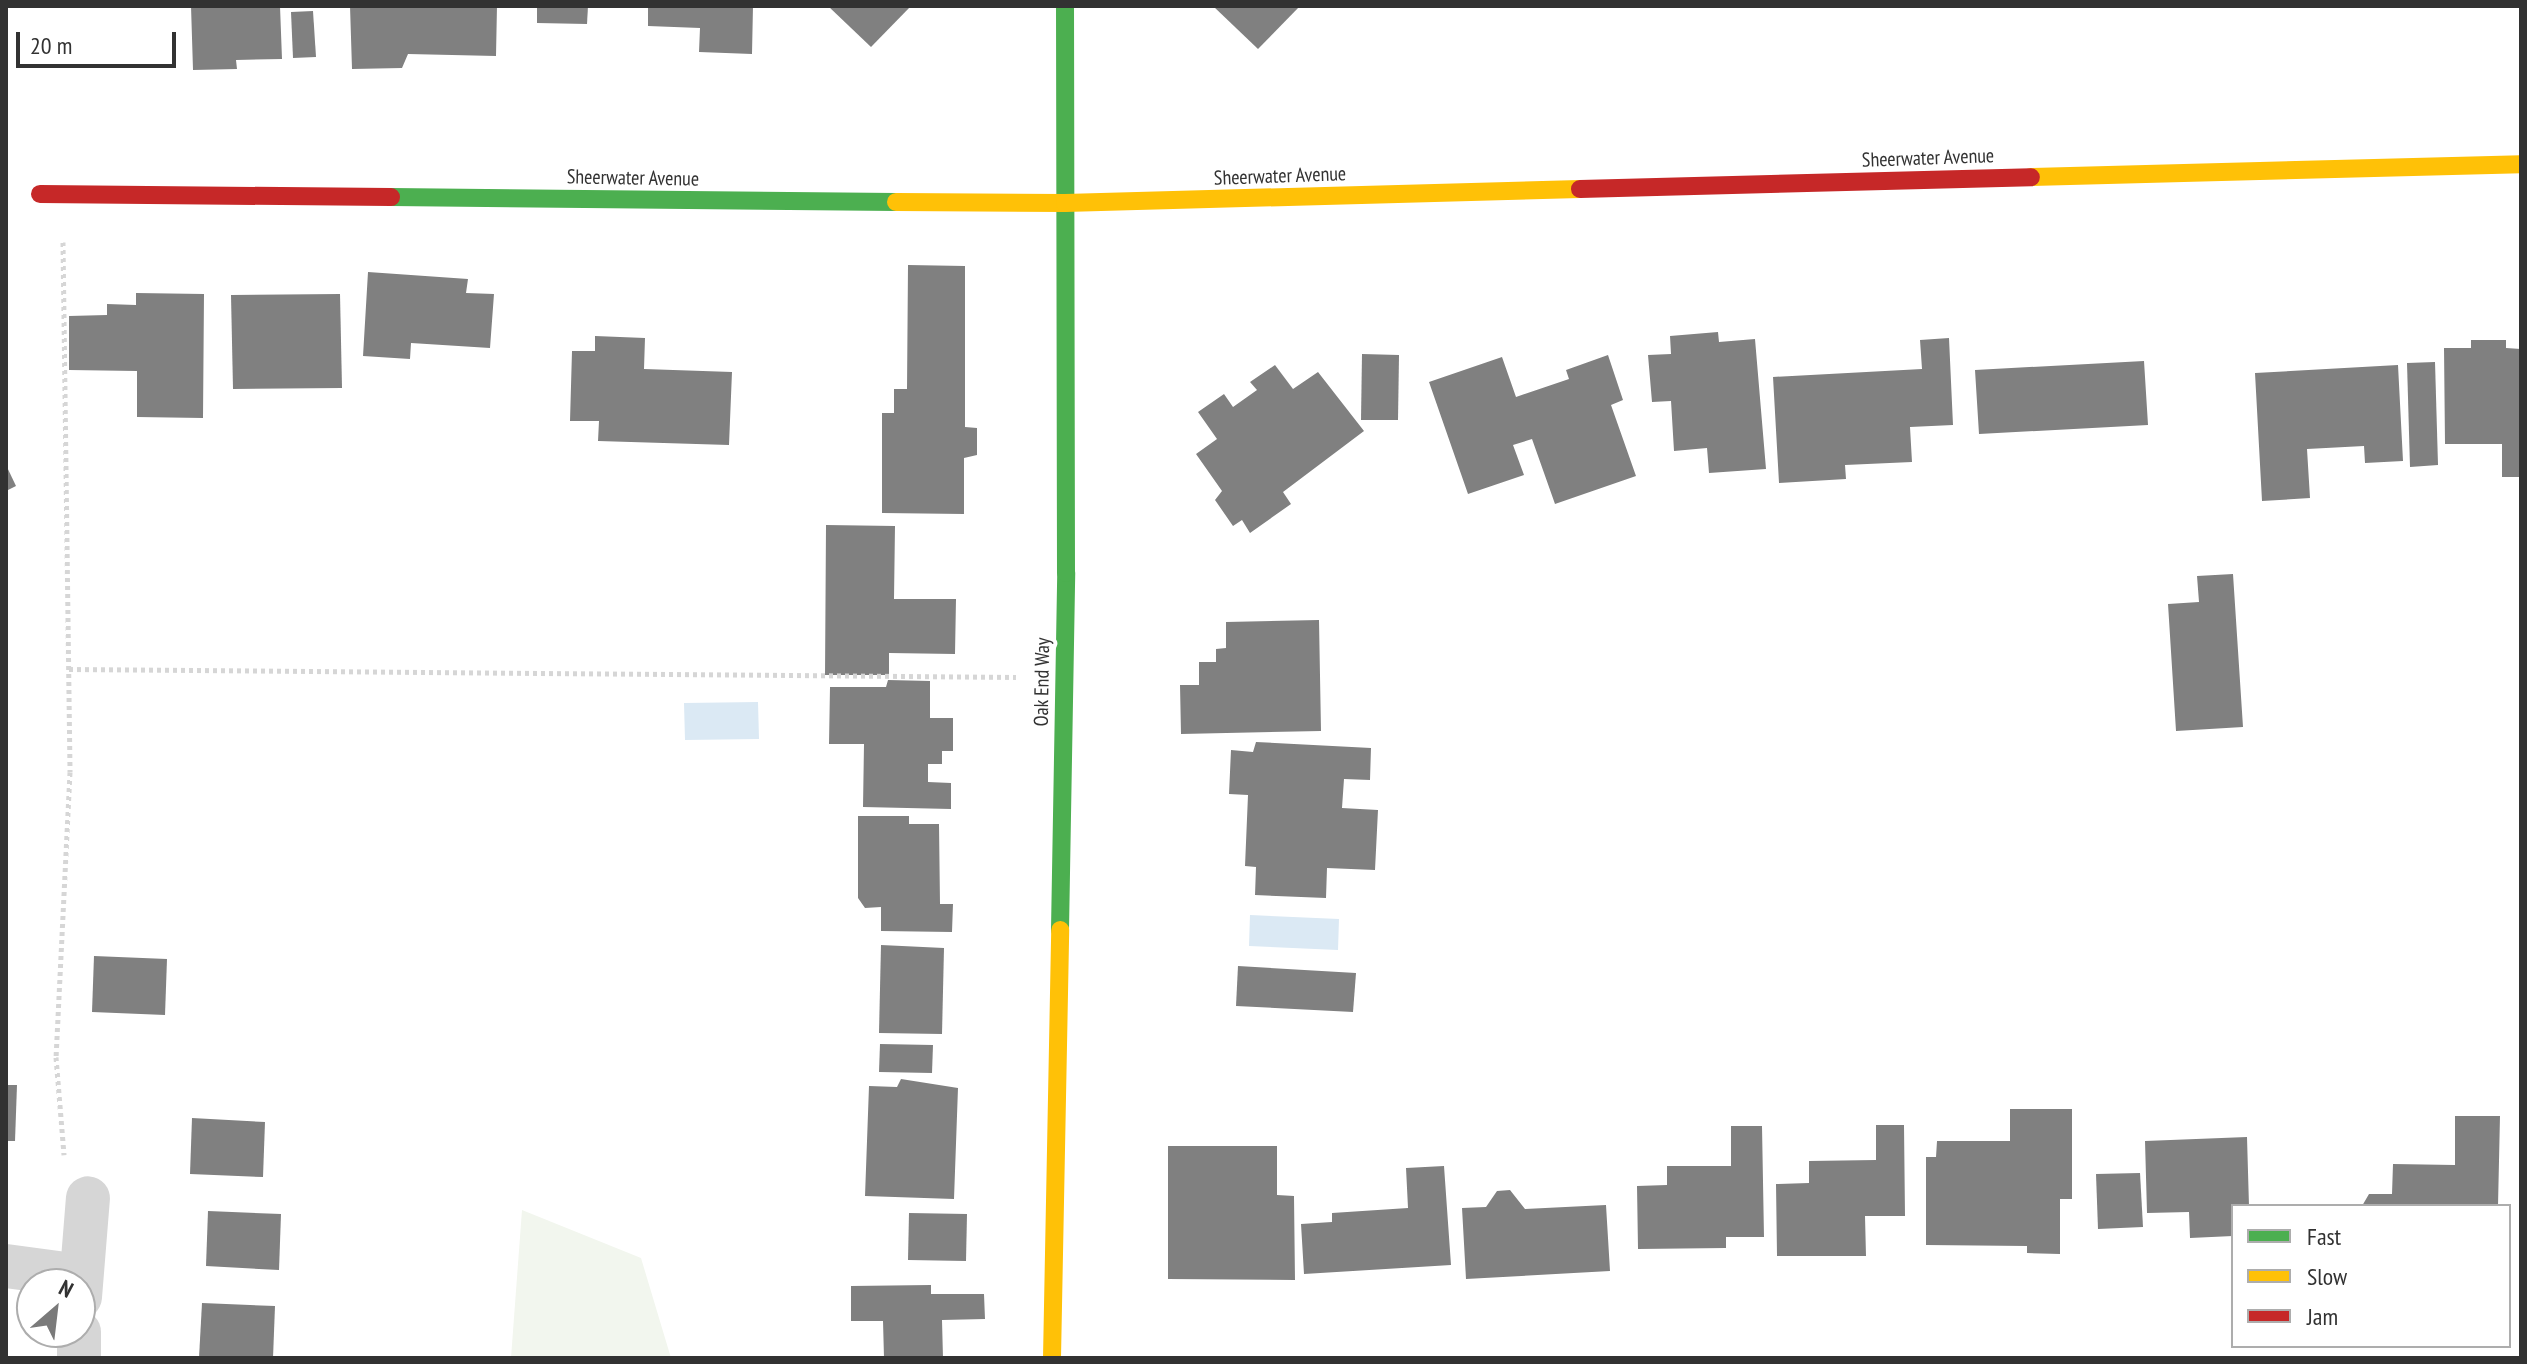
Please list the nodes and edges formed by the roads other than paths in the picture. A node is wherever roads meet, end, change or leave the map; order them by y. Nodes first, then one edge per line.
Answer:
1 (1065, 6) edge
2 (2521, 164) edge
3 (40, 194) dead end
4 (1065, 203) junction
5 (88, 1198) road end
6 (82, 1268) edge
7 (1052, 1358) edge

1 - 4 street, Oak End Way
2 - 4 street, Sheerwater Avenue
3 - 4 street, Sheerwater Avenue
4 - 7 street, Oak End Way
5 - 6 street

